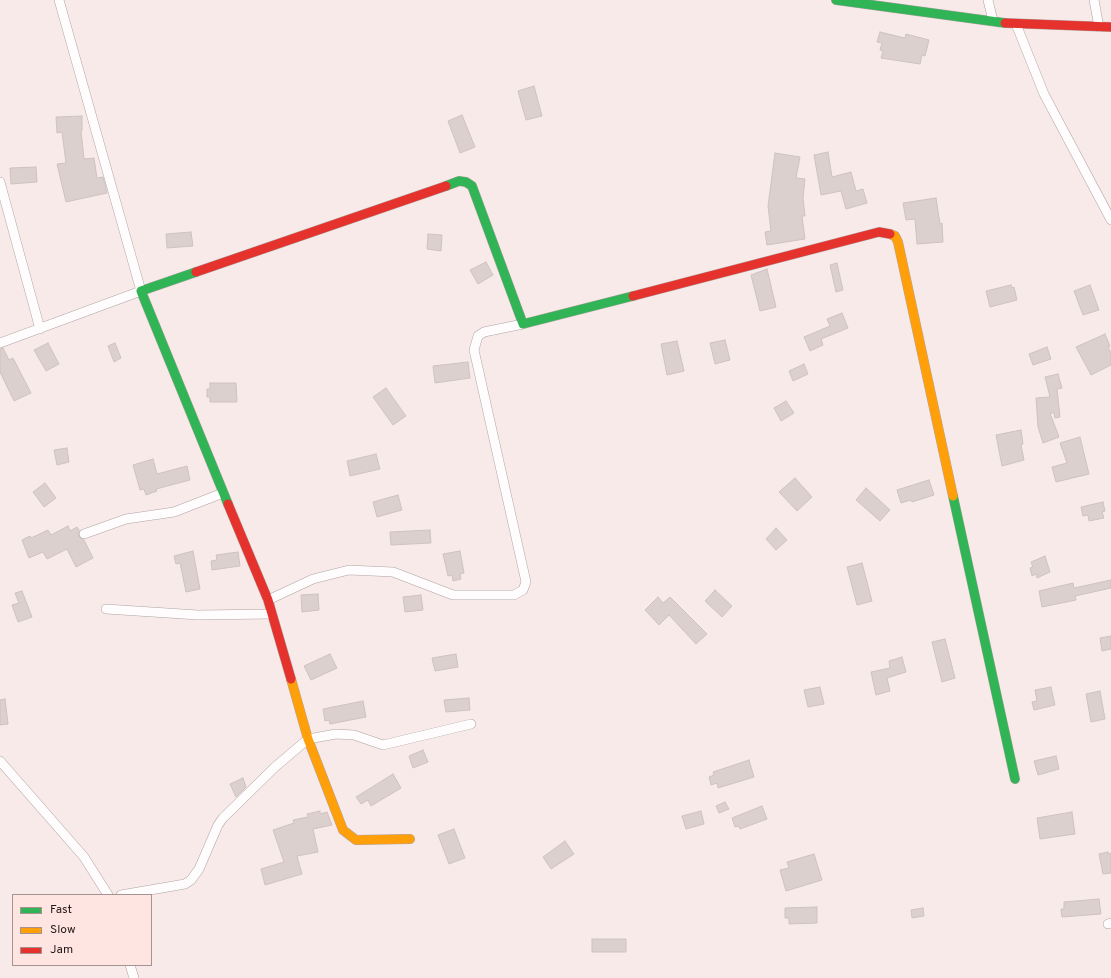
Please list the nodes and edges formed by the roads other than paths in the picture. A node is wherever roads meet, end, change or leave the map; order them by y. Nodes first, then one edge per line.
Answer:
1 (59, 0) edge
2 (836, 0) edge
3 (988, 0) edge
4 (1094, 0) edge
5 (993, 21) junction
6 (1016, 24) junction
7 (1099, 27) junction
8 (1111, 27) edge
9 (0, 182) edge
10 (1111, 220) edge
11 (141, 291) junction
12 (523, 324) junction
13 (40, 329) junction
14 (0, 343) edge
15 (222, 493) junction
16 (84, 534) dead end
17 (268, 600) junction
18 (106, 609) dead end
19 (272, 614) junction
20 (471, 724) dead end
21 (308, 739) junction
22 (0, 761) edge
23 (1015, 779) dead end
24 (410, 839) dead end
25 (107, 894) edge
26 (127, 894) edge
27 (130, 966) edge
28 (134, 978) edge

1 - 11 street
2 - 5 street
3 - 5 street
4 - 7 street
5 - 6 street
6 - 7 street
6 - 10 street
7 - 8 street
9 - 13 street
11 - 12 street
11 - 13 street
11 - 15 street
12 - 17 street
12 - 23 street
13 - 14 street
15 - 16 street
15 - 17 street
17 - 19 street
18 - 19 street
19 - 21 street
20 - 21 street
21 - 24 street
21 - 26 street
22 - 25 street
27 - 28 street

